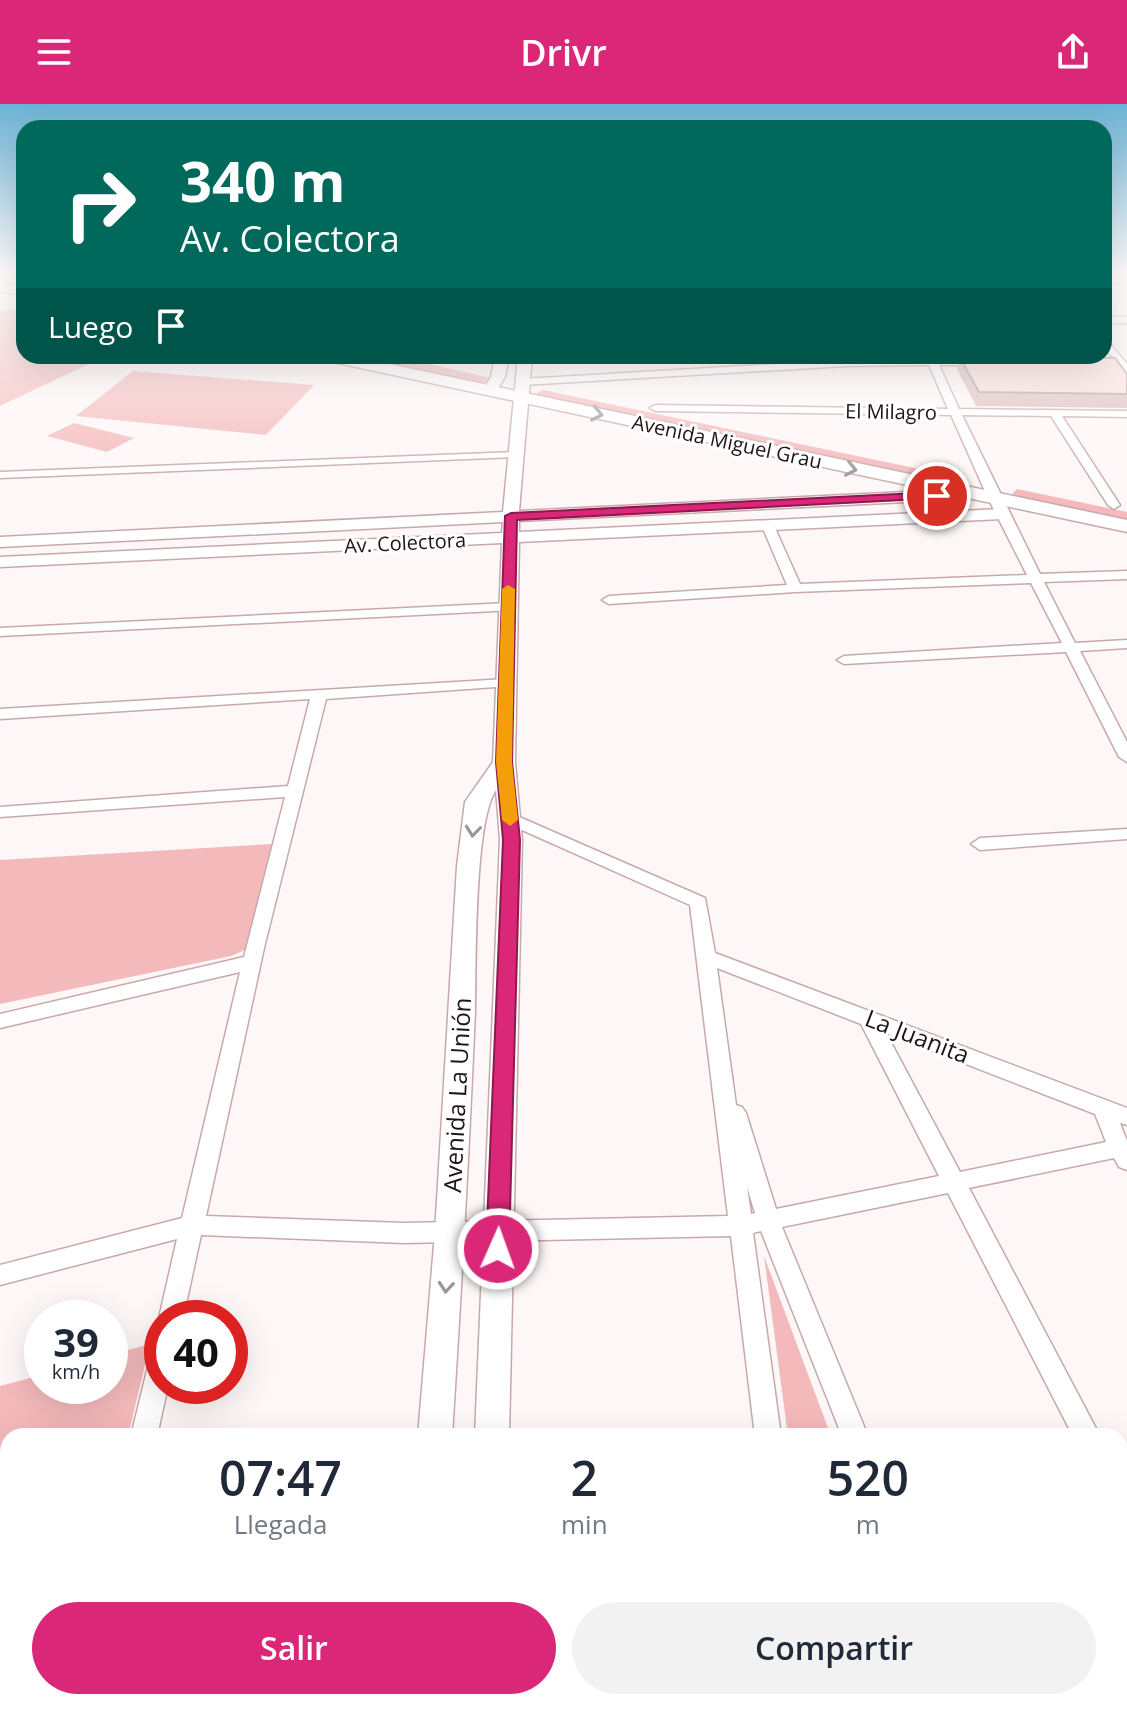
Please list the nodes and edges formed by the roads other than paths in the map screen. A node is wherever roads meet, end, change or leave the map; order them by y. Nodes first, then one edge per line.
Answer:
1 (1112, 350) edge
2 (375, 364) edge
3 (426, 364) edge
4 (500, 364) edge
5 (524, 364) edge
6 (834, 364) edge
7 (933, 364) edge
8 (1107, 364) edge
9 (1125, 367) edge
10 (494, 384) junction
11 (522, 389) junction
12 (956, 414) junction
13 (1055, 414) junction
14 (1127, 414) edge
15 (734, 417) junction
16 (515, 455) junction
17 (0, 475) edge
18 (985, 479) junction
19 (968, 494) junction
20 (998, 506) junction
21 (1120, 506) edge
22 (511, 516) junction
23 (768, 526) junction
24 (1127, 526) edge
25 (510, 538) junction
26 (0, 542) edge
27 (0, 562) edge
28 (1127, 575) edge
29 (1035, 578) junction
30 (795, 588) junction
31 (609, 600) dead end
32 (508, 607) junction
33 (0, 632) edge
34 (1127, 644) edge
35 (1070, 647) junction
36 (844, 660) dead end
37 (506, 683) junction
38 (319, 695) junction
39 (0, 714) edge
40 (1119, 726) edge
41 (1127, 757) edge
42 (504, 762) junction
43 (294, 791) junction
44 (0, 812) edge
45 (510, 818) junction
46 (1127, 834) edge
47 (980, 844) dead end
48 (707, 957) junction
49 (252, 962) junction
50 (868, 1018) junction
51 (0, 1021) edge
52 (721, 1070) junction
53 (1104, 1109) junction
54 (1127, 1117) edge
55 (1123, 1155) edge
56 (954, 1181) junction
57 (769, 1222) junction
58 (193, 1225) junction
59 (740, 1226) junction
60 (498, 1231) junction
61 (450, 1233) junction
62 (0, 1275) edge
63 (175, 1300) edge
64 (151, 1404) edge
65 (146, 1428) edge
66 (436, 1428) edge
67 (492, 1428) edge
68 (767, 1428) edge
69 (852, 1428) edge
70 (1083, 1428) edge

1 - 9 street
2 - 10 main road, Avenida Miguel Grau
3 - 10 main road, Avenida Miguel Grau
4 - 10 street
5 - 11 street, Avenida La Unión
6 - 11 street
7 - 12 street
8 - 9 street
10 - 11 main road, Avenida Miguel Grau
11 - 15 main road, Avenida Miguel Grau
11 - 16 street, Avenida La Unión
11 -> 19 main road, Avenida Miguel Grau
12 - 13 street, El Milagro
12 - 15 street, El Milagro
12 - 18 street
13 - 14 street, El Milagro
13 - 21 street
15 - 18 main road, Avenida Miguel Grau
16 - 17 street
16 - 22 street, Avenida La Unión
18 - 20 street
18 - 21 main road, Avenida Miguel Grau
19 - 20 main road, Avenida Miguel Grau
19 - 22 street, Av. Colectora
20 - 23 street, Av. Colectora
20 - 24 main road, Avenida Miguel Grau
20 - 29 street
22 - 25 street, Avenida La Unión
22 - 26 street, Av. Colectora
23 - 25 street, Av. Colectora
23 - 30 street
25 - 27 street, Av. Colectora
25 - 32 street, Avenida La Unión
28 - 29 street
29 - 30 street
29 - 35 street
30 - 31 street
32 - 33 street
32 - 37 street, Avenida La Unión
34 - 35 street
35 - 36 street
35 - 40 street
37 - 38 street
37 - 42 street, Avenida La Unión
38 - 39 street
38 - 43 street
40 - 41 street
42 - 45 street, Avenida La Unión
42 -> 61 street, Avenida La Unión
43 - 44 street
43 - 49 street
45 - 48 street
45 - 60 street, Avenida La Unión
46 - 47 street
48 - 50 street, La Juanita
48 - 52 street
49 - 51 street
49 - 58 street
50 - 53 street, La Juanita
50 - 56 street
52 - 57 street
52 - 59 street
53 - 54 street, La Juanita
53 - 55 street
55 - 56 street
56 - 57 street
56 - 70 street
57 - 59 street
57 - 69 street
58 - 61 street
58 - 62 street
58 - 63 street
59 - 60 street
59 - 68 street
60 - 61 street
60 - 67 street, Avenida La Unión
61 -> 66 street, Avenida La Unión
64 - 65 street

